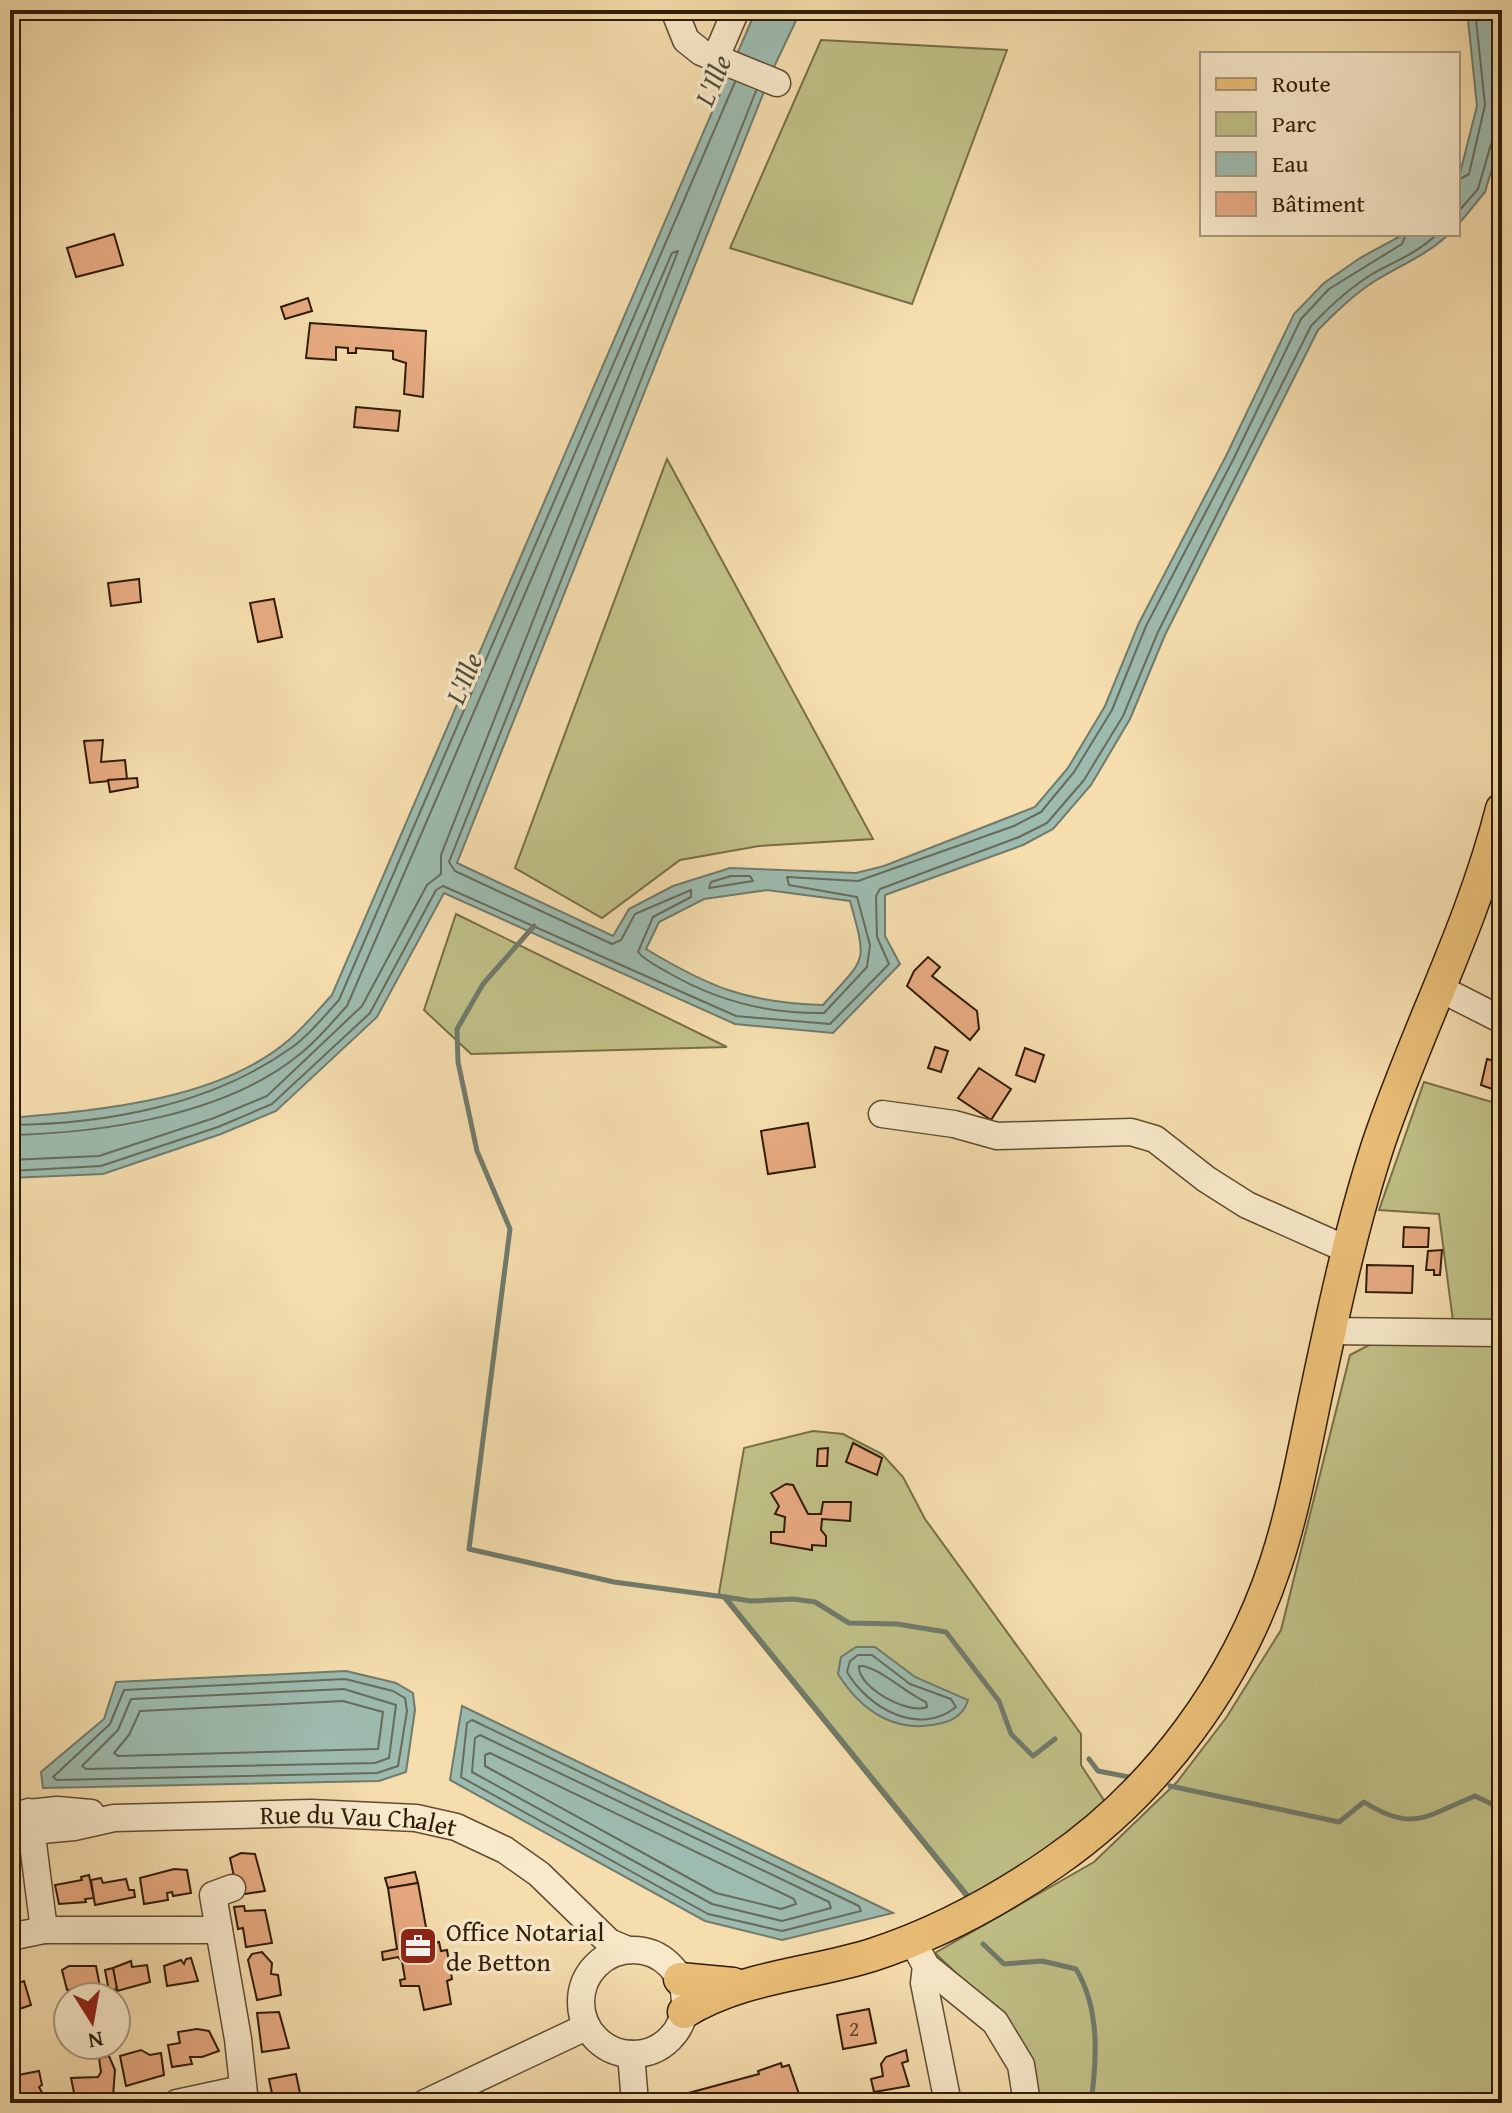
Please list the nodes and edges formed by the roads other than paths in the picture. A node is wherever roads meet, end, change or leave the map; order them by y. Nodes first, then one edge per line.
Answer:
1 (674, 10) edge
2 (736, 10) edge
3 (721, 59) junction
4 (777, 83) dead end
5 (1502, 809) edge
6 (1439, 988) junction
7 (1502, 1020) edge
8 (882, 1114) dead end
9 (1348, 1250) junction
10 (1329, 1331) junction
11 (1502, 1333) edge
12 (20, 1823) edge
13 (232, 1888) dead end
14 (576, 1908) junction
15 (44, 1930) junction
16 (219, 1930) junction
17 (10, 1937) edge
18 (628, 1950) junction
19 (919, 1953) junction
20 (592, 1968) junction
21 (680, 1979) junction
22 (741, 1984) junction
23 (684, 2012) junction
24 (586, 2027) junction
25 (631, 2054) junction
26 (243, 2096) edge
27 (177, 2103) edge
28 (425, 2103) edge
29 (635, 2103) edge
30 (948, 2103) edge
31 (1027, 2103) edge

1 - 3 street
2 - 3 street
3 - 4 street
5 - 6 main road
6 - 7 street
6 - 9 main road
8 - 9 street
9 - 10 main road
10 - 11 street
10 - 19 main road
12 - 14 street, Rue du Vau Chalet
12 - 15 street
13 - 16 street
14 - 18 street, Rue du Vau Chalet
14 - 20 street, Rue du Vau Chalet
15 - 16 street
15 - 17 street
16 - 26 street
18 - 20 street
18 - 21 street
19 - 22 main road
19 - 30 street
19 - 31 street
20 - 24 street
21 - 22 main road
21 - 23 street
22 - 23 main road
23 - 25 street
24 - 25 street
24 - 28 street
25 - 29 street
26 - 27 street

